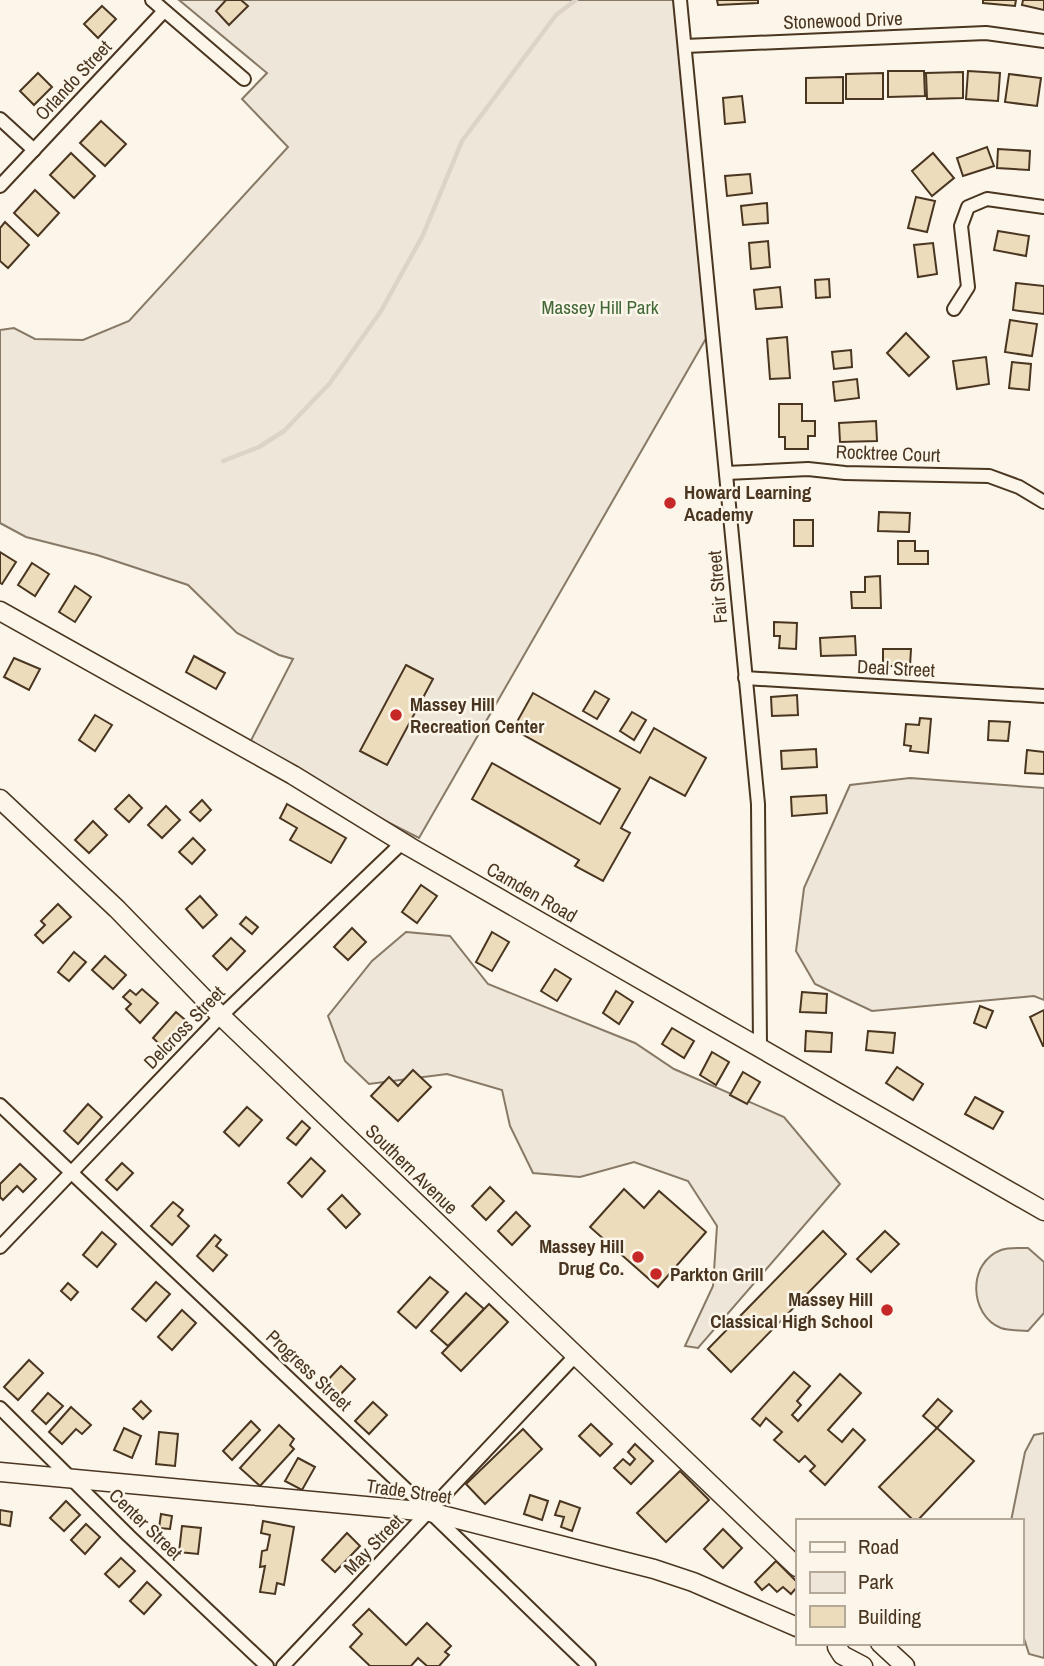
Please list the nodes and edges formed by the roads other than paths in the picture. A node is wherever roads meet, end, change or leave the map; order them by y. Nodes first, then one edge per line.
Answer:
1 (152, 0) edge
2 (680, 0) edge
3 (164, 11) junction
4 (1044, 41) edge
5 (685, 46) junction
6 (244, 79) dead end
7 (0, 119) edge
8 (34, 150) junction
9 (0, 186) edge
10 (1044, 207) edge
11 (954, 309) dead end
12 (726, 473) junction
13 (1044, 502) edge
14 (0, 611) edge
15 (745, 678) junction
16 (1044, 696) edge
17 (0, 799) edge
18 (403, 842) junction
19 (221, 1016) junction
20 (760, 1046) junction
21 (0, 1105) edge
22 (71, 1172) junction
23 (1044, 1211) edge
24 (0, 1247) edge
25 (576, 1355) junction
26 (0, 1408) edge
27 (0, 1472) edge
28 (75, 1480) junction
29 (430, 1512) junction
30 (796, 1566) edge
31 (796, 1627) edge
32 (839, 1645) edge
33 (882, 1645) edge
34 (267, 1666) edge
35 (282, 1666) edge
36 (589, 1666) edge
37 (863, 1666) edge
38 (905, 1666) edge

1 - 3 street
2 - 5 street, Fair Street
3 - 6 street
3 - 8 street, Orlando Street
4 - 5 street, Stonewood Drive
5 - 12 street, Fair Street
7 - 8 street
8 - 9 street, Orlando Street
10 - 11 street
12 - 13 street, Rocktree Court
12 - 15 street, Fair Street
14 - 18 street, Camden Road
15 - 16 street, Deal Street
15 - 20 street, Fair Street
17 - 19 street, Southern Avenue
18 - 19 street, Delcross Street
18 - 20 street, Camden Road
19 - 22 street, Delcross Street
19 - 25 street, Southern Avenue
20 - 23 street, Camden Road
21 - 22 street, Progress Street
22 - 24 street, Delcross Street
22 - 29 street, Progress Street
25 - 29 street, May Street
25 - 30 street, Southern Avenue
26 - 28 street, Center Street
27 - 28 street, Trade Street
28 - 29 street, Trade Street
28 - 34 street, Center Street
29 - 31 street, Trade Street
29 - 35 street, May Street
29 - 36 street, Progress Street
32 - 37 street
33 - 38 street

